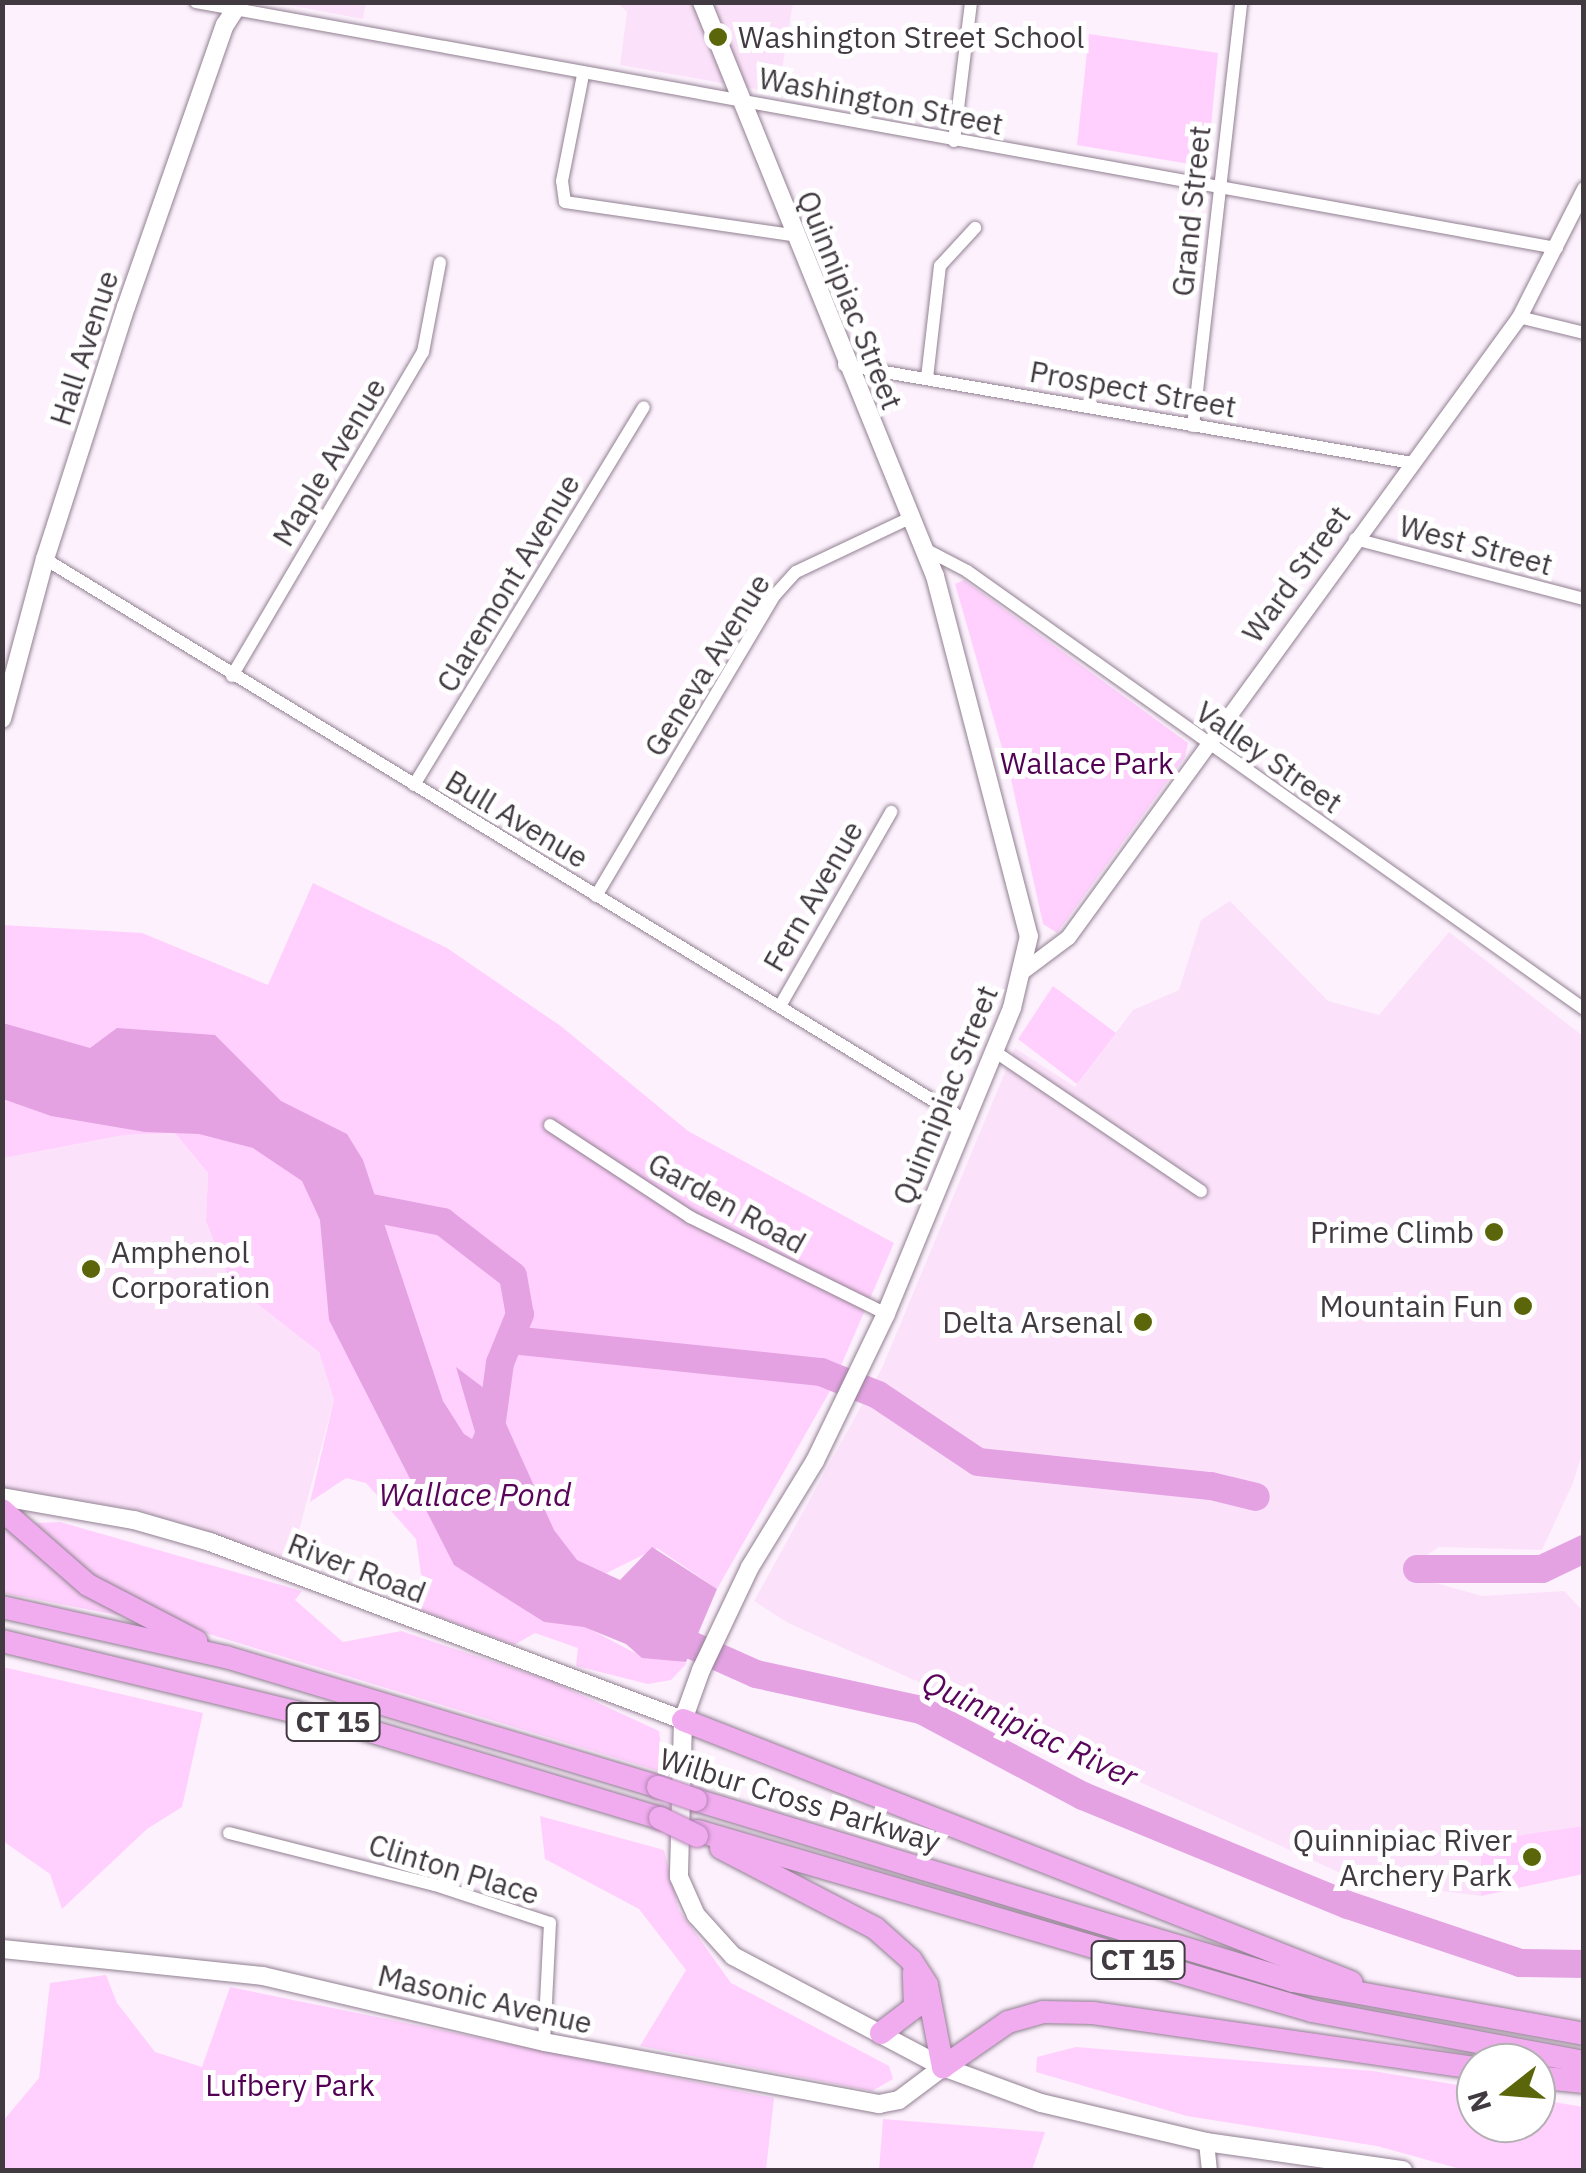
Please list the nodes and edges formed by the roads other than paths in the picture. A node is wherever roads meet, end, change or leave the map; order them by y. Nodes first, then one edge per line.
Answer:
1 (196, 2) edge
2 (702, 2) edge
3 (971, 2) edge
4 (1240, 2) edge
5 (237, 6) edge
6 (583, 74) junction
7 (740, 99) junction
8 (954, 141) junction
9 (1218, 186) junction
10 (1584, 189) edge
11 (975, 228) dead end
12 (792, 235) junction
13 (1557, 248) junction
14 (440, 263) dead end
15 (1519, 316) junction
16 (1584, 333) edge
17 (844, 365) junction
18 (927, 378) junction
19 (644, 406) dead end
20 (1193, 426) junction
21 (1412, 463) junction
22 (912, 516) junction
23 (1355, 539) junction
24 (925, 549) junction
25 (44, 559) junction
26 (1584, 599) edge
27 (232, 676) junction
28 (2, 719) edge
29 (1206, 744) junction
30 (414, 785) junction
31 (891, 812) dead end
32 (596, 896) junction
33 (1024, 970) junction
34 (780, 1006) junction
35 (1584, 1009) edge
36 (994, 1050) junction
37 (965, 1120) junction
38 (550, 1125) dead end
39 (1200, 1191) dead end
40 (886, 1314) junction
41 (2, 1498) edge
42 (2, 1510) edge
43 (2, 1607) edge
44 (2, 1640) edge
45 (226, 1657) junction
46 (683, 1720) junction
47 (229, 1833) dead end
48 (698, 1834) junction
49 (2, 1948) edge
50 (912, 1960) junction
51 (1410, 2005) junction
52 (881, 2034) junction
53 (1584, 2034) edge
54 (544, 2042) junction
55 (1584, 2062) edge
56 (1456, 2065) edge
57 (943, 2066) junction
58 (1556, 2078) edge
59 (1584, 2082) edge
60 (1206, 2142) junction
61 (1209, 2170) edge
62 (1403, 2170) edge

1 - 5 street, Washington Street
2 - 7 main road, Quinnipiac Street
3 - 8 street
4 - 9 street, Grand Street
5 - 6 street, Washington Street
5 - 25 main road, Hall Avenue
6 - 7 street, Washington Street
6 - 12 street
7 - 8 street, Washington Street
7 - 12 main road, Quinnipiac Street
8 - 9 street, Washington Street
9 - 13 street, Washington Street
9 - 20 street, Grand Street
10 - 13 street, Ward Street
11 - 18 street
12 - 17 main road, Quinnipiac Street
13 - 15 street, Ward Street
14 - 27 street, Maple Avenue
15 - 16 street
15 - 21 street, Ward Street
17 - 18 street, Prospect Street
17 - 22 main road, Quinnipiac Street
18 - 20 street, Prospect Street
19 - 30 street, Claremont Avenue
20 - 21 street, Prospect Street
21 - 23 street, Ward Street
22 - 24 main road, Quinnipiac Street
22 - 32 street, Geneva Avenue
23 - 26 street, West Street
23 - 29 street, Ward Street
24 - 29 street, Valley Street
24 - 33 main road, Quinnipiac Street
25 - 27 street, Bull Avenue
25 - 28 main road, Hall Avenue
27 - 30 street, Bull Avenue
29 - 33 street, Ward Street
29 - 35 street, Valley Street
30 - 32 street, Bull Avenue
31 - 34 street, Fern Avenue
32 - 34 street, Bull Avenue
33 - 36 main road, Quinnipiac Street
34 - 37 street, Bull Avenue
36 - 37 main road, Quinnipiac Street
36 - 39 street
37 - 40 main road, Quinnipiac Street
38 - 40 street, Garden Road
40 - 46 main road, Quinnipiac Street
41 - 46 main road, River Road
42 - 45 highway
43 - 45 highway, Wilbur Cross Parkway / CT 15
44 - 48 highway, Wilbur Cross Parkway / CT 15, bridge
45 - 51 highway, Wilbur Cross Parkway / CT 15, bridge
46 - 51 highway
46 - 52 main road, Quinnipiac Street
47 - 54 street, Clinton Place
48 - 50 highway
48 - 55 highway, Wilbur Cross Parkway / CT 15
49 - 54 main road, Masonic Avenue
50 - 52 highway
50 - 57 highway
51 - 53 highway, Wilbur Cross Parkway / CT 15
52 - 57 main road, Quinnipiac Street
54 - 57 main road, Masonic Avenue
56 - 57 highway
57 - 60 main road, Quinnipiac Street
58 - 59 highway
60 - 61 street
60 - 62 main road, Quinnipiac Street

